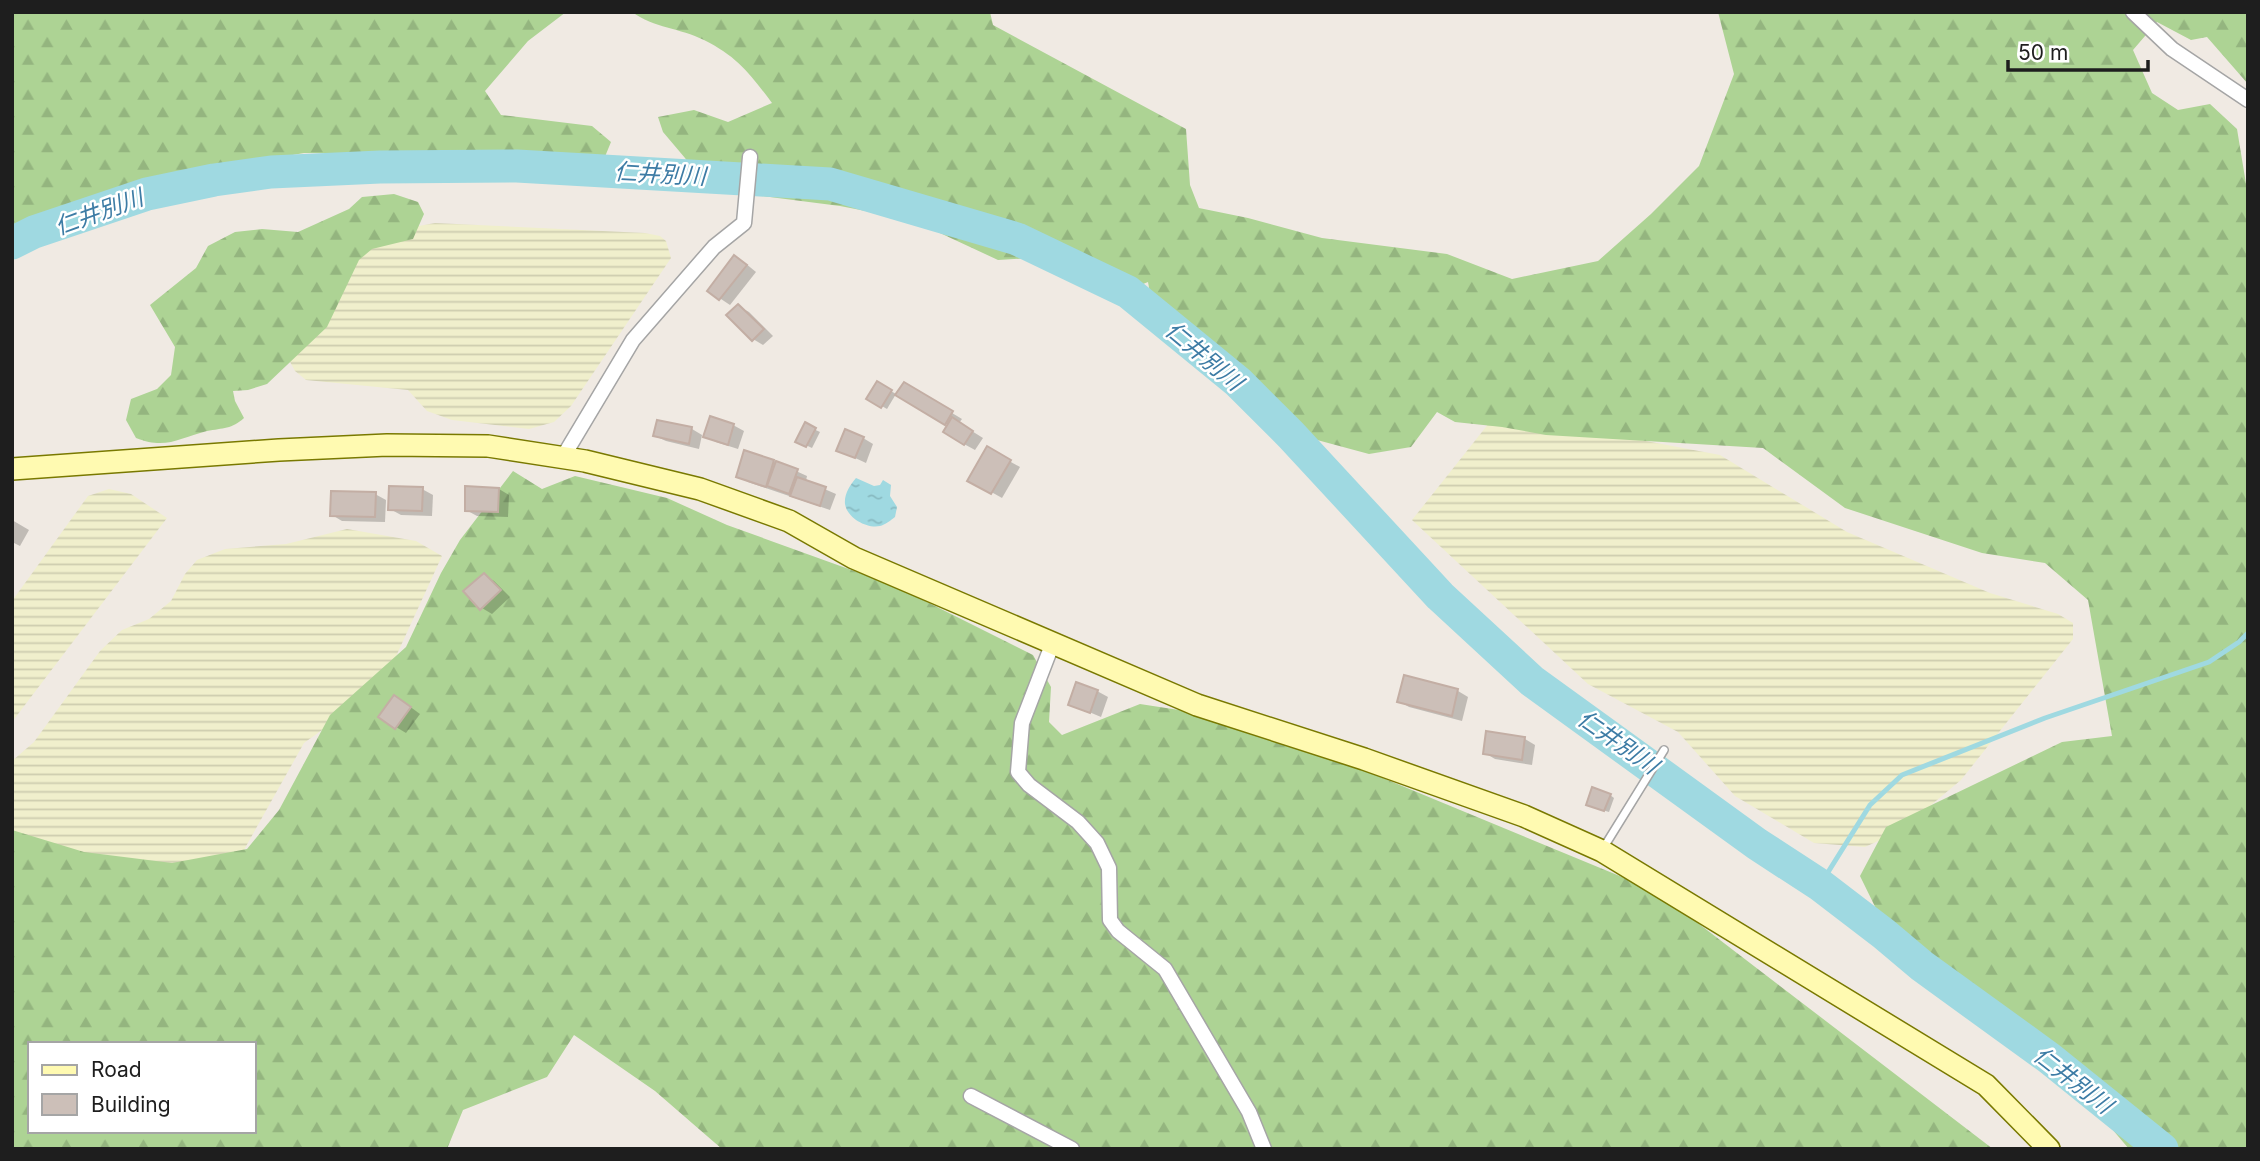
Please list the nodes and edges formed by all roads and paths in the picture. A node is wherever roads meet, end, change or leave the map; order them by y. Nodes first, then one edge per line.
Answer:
1 (2133, 12) edge
2 (2248, 100) edge
3 (750, 157) dead end
4 (563, 457) junction
5 (12, 469) edge
6 (1052, 645) junction
7 (1664, 750) dead end
8 (1602, 851) junction
9 (971, 1096) dead end
10 (1072, 1149) edge
11 (1264, 1149) edge
12 (2049, 1149) edge

1 - 2 street
3 - 4 street
4 - 5 street
4 - 6 street
6 - 8 street
6 - 11 street
7 - 8 lane
8 - 12 street
9 - 10 street

